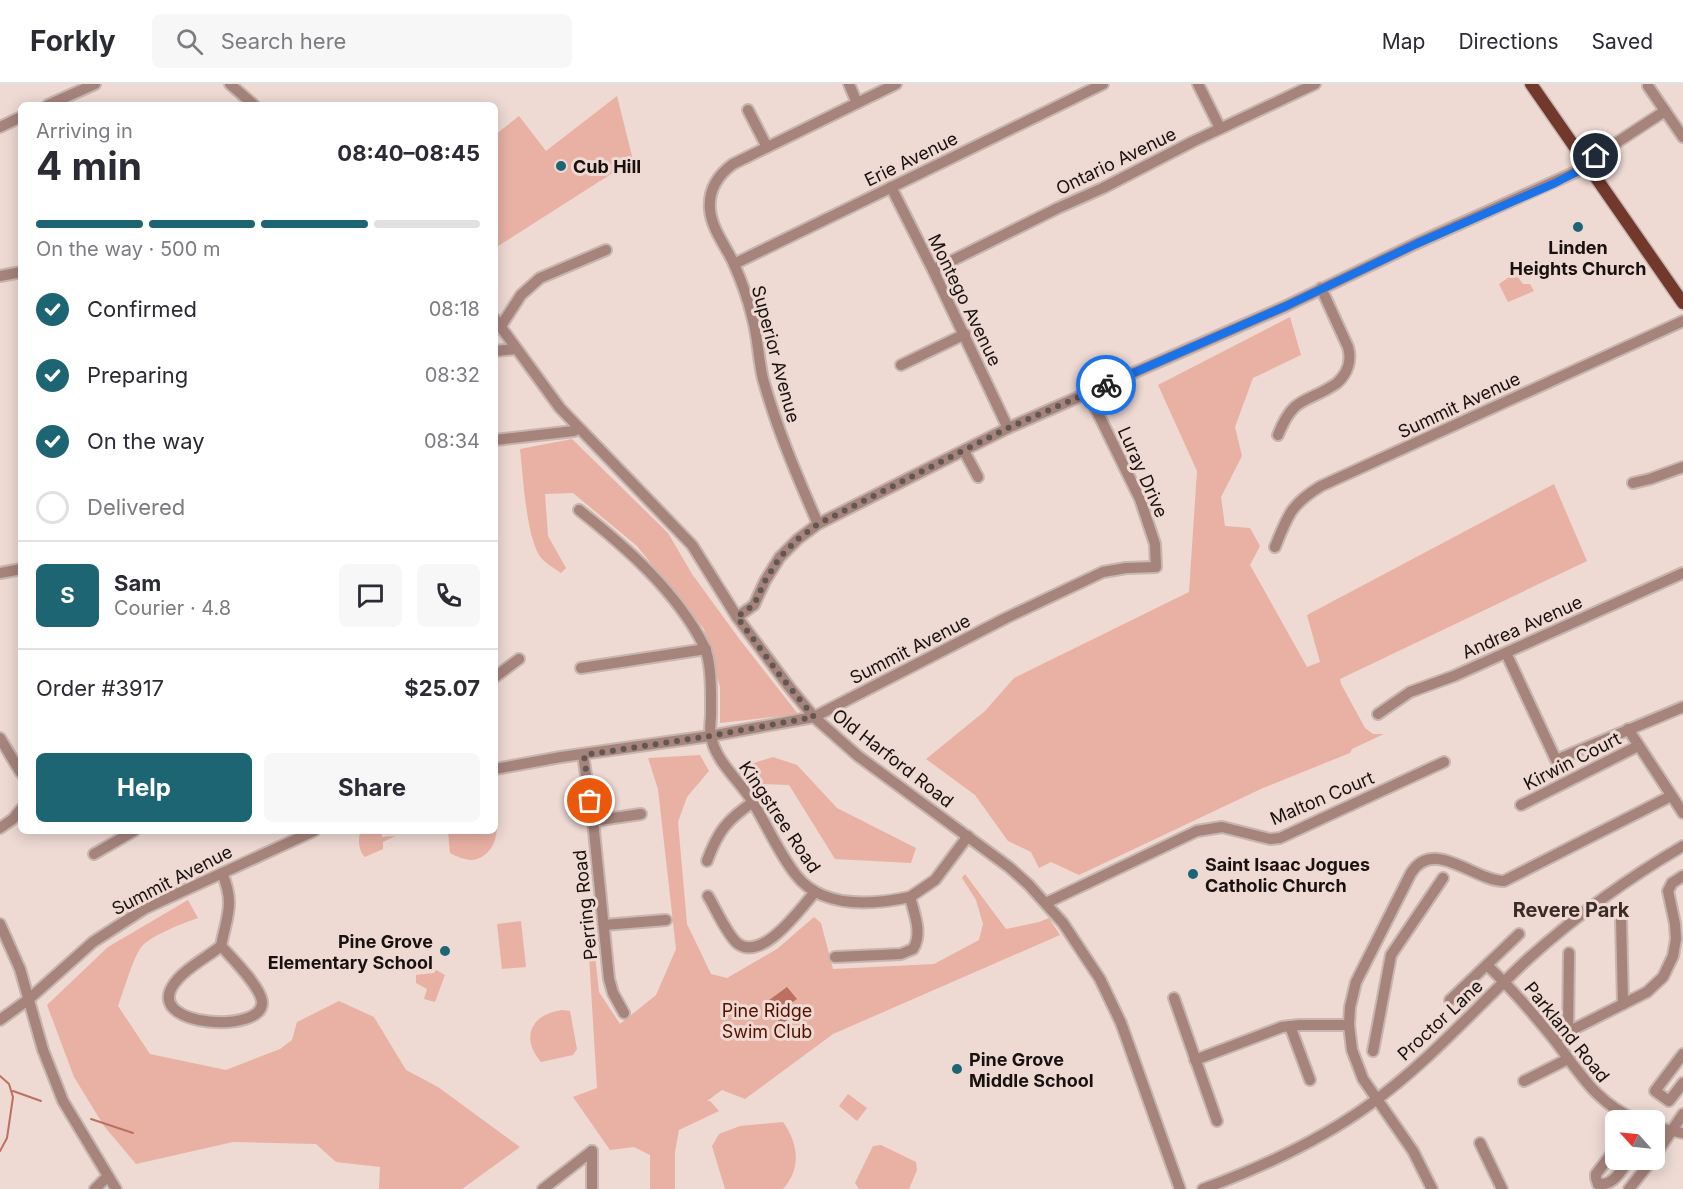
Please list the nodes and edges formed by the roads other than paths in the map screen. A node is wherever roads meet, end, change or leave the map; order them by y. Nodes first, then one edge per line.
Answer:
1 (95, 84) edge
2 (230, 84) edge
3 (849, 84) edge
4 (896, 84) edge
5 (1103, 84) edge
6 (1198, 84) edge
7 (1315, 84) edge
8 (1530, 84) edge
9 (1648, 86) dead end
10 (55, 102) edge
11 (251, 102) edge
12 (857, 103) junction
13 (748, 110) dead end
14 (1665, 111) junction
15 (18, 120) edge
16 (0, 127) edge
17 (1220, 128) junction
18 (1683, 137) edge
19 (767, 147) junction
20 (1587, 164) junction
21 (891, 187) junction
22 (606, 250) dead end
23 (734, 264) junction
24 (933, 270) junction
25 (18, 273) edge
26 (0, 276) edge
27 (1322, 288) junction
28 (1683, 303) edge
29 (1683, 321) edge
30 (498, 323) edge
31 (965, 334) junction
32 (516, 349) junction
33 (498, 351) edge
34 (901, 365) dead end
35 (1088, 393) junction
36 (578, 428) junction
37 (1008, 428) junction
38 (1278, 435) dead end
39 (498, 440) edge
40 (964, 450) junction
41 (1683, 467) edge
42 (978, 477) dead end
43 (1633, 483) dead end
44 (579, 510) dead end
45 (818, 524) junction
46 (1275, 547) dead end
47 (1156, 567) joint
48 (18, 570) edge
49 (0, 573) edge
50 (1683, 573) edge
51 (737, 617) junction
52 (706, 650) junction
53 (1506, 653) junction
54 (519, 659) dead end
55 (581, 668) dead end
56 (498, 675) edge
57 (1683, 708) edge
58 (1378, 714) dead end
59 (814, 717) junction
60 (1628, 729) junction
61 (710, 736) junction
62 (0, 738) edge
63 (1638, 746) junction
64 (584, 755) junction
65 (1444, 762) dead end
66 (18, 768) edge
67 (498, 768) edge
68 (1671, 796) junction
69 (753, 802) junction
70 (1521, 805) dead end
71 (18, 812) edge
72 (1683, 813) edge
73 (641, 814) dead end
74 (593, 820) junction
75 (0, 828) edge
76 (129, 834) edge
77 (291, 836) edge
78 (968, 836) junction
79 (1683, 846) edge
80 (94, 854) dead end
81 (706, 861) dead end
82 (222, 873) junction
83 (1683, 876) edge
84 (1443, 878) dead end
85 (815, 892) junction
86 (708, 896) dead end
87 (910, 897) junction
88 (1046, 903) junction
89 (1621, 918) dead end
90 (666, 920) dead end
91 (0, 924) edge
92 (604, 925) junction
93 (1519, 934) dead end
94 (221, 946) junction
95 (1373, 946) junction
96 (1569, 953) dead end
97 (1391, 955) junction
98 (835, 957) dead end
99 (1488, 965) junction
100 (1504, 982) junction
101 (1174, 998) dead end
102 (29, 999) junction
103 (1450, 1000) dead end
104 (1623, 1004) junction
105 (624, 1013) dead end
106 (0, 1020) edge
107 (1349, 1024) junction
108 (1290, 1026) junction
109 (1568, 1032) junction
110 (1554, 1039) junction
111 (1373, 1051) dead end
112 (1683, 1054) edge
113 (1568, 1059) junction
114 (1195, 1060) junction
115 (1310, 1080) dead end
116 (1524, 1081) dead end
117 (1683, 1083) edge
118 (1377, 1099) junction
119 (1617, 1110) edge
120 (1683, 1114) edge
121 (1217, 1121) dead end
122 (1665, 1130) edge
123 (1670, 1131) junction
124 (1683, 1133) edge
125 (1665, 1139) edge
126 (1480, 1143) dead end
127 (1605, 1162) edge
128 (1621, 1170) edge
129 (1644, 1170) edge
130 (108, 1176) junction
131 (1596, 1187) edge
132 (95, 1189) edge
133 (116, 1189) edge
134 (543, 1189) edge
135 (592, 1189) edge
136 (1180, 1189) edge
137 (1203, 1189) edge
138 (1432, 1189) edge
139 (1502, 1189) edge
140 (1629, 1189) edge

1 - 10 street
2 - 11 street
3 - 12 street
4 - 12 street, Superior Avenue
5 - 21 street, Erie Avenue
6 - 17 street
7 - 17 street, Ontario Avenue
8 - 20 main road
9 - 14 street
12 - 19 street, Superior Avenue
13 - 19 street
14 - 18 street
14 - 20 street
15 - 16 street
17 - 24 street, Ontario Avenue
19 - 23 street, Superior Avenue
20 - 27 street
20 - 28 main road
21 - 23 street, Erie Avenue
21 - 24 street, Montego Avenue
22 - 30 street
23 - 45 street, Superior Avenue
24 - 31 street, Montego Avenue
25 - 26 street
27 - 35 street
27 - 38 street
29 - 46 street, Summit Avenue
30 - 32 street, Old Harford Road
31 - 34 street
31 - 37 street, Montego Avenue
32 - 33 street
32 - 36 street, Old Harford Road
35 - 37 street
35 - 47 street, Luray Drive
36 - 39 street
36 - 51 street, Old Harford Road
37 - 40 street
40 - 42 street
40 - 45 street
41 - 43 street
44 - 52 street
45 - 51 street
47 - 59 street, Summit Avenue
48 - 49 street
50 - 53 street, Andrea Avenue
51 - 59 street, Old Harford Road
52 - 55 street
52 - 61 street
53 - 58 street, Andrea Avenue
53 - 60 street
54 - 56 street
57 - 60 street
59 - 61 street, Summit Avenue
59 - 78 street, Old Harford Road
60 - 63 street
61 - 64 street, Summit Avenue
61 - 69 street, Kingstree Road
62 - 66 street
63 - 68 street
63 - 70 street, Kirwin Court
64 - 67 street, Summit Avenue
64 - 74 street, Perring Road
65 - 88 street, Malton Court
68 - 72 street
68 - 95 street
69 - 81 street
69 - 85 street, Kingstree Road
71 - 75 street
73 - 74 street
74 - 92 street, Perring Road
76 - 80 street
77 - 82 street, Summit Avenue
78 - 87 street
78 - 88 street, Old Harford Road
79 - 100 street, Proctor Lane
82 - 94 street
82 - 102 street, Summit Avenue
83 - 104 street
84 - 97 street
85 - 86 street
85 - 87 street, Kingstree Road
87 - 98 street
88 - 136 street, Old Harford Road
89 - 104 street
90 - 92 street
91 - 102 street
92 - 105 street, Perring Road
93 - 99 street
94 - 94 street
95 - 97 street
95 - 107 street
96 - 109 street
97 - 111 street
99 - 100 street, Parkland Road
99 - 103 street
100 - 110 street, Parkland Road
100 - 118 street, Proctor Lane
101 - 114 street
102 - 106 street, Summit Avenue
102 - 130 street
104 - 109 street
107 - 108 street
107 - 118 street
108 - 114 street
108 - 115 street
109 - 110 street
110 - 113 street, Parkland Road
112 - 117 street
113 - 116 street
113 - 119 street, Parkland Road
114 - 121 street
118 - 137 street, Proctor Lane
118 - 138 street
120 - 123 street
122 - 123 street
123 - 124 street
123 - 125 street
126 - 139 street
127 - 131 street
128 - 131 street
129 - 140 street
130 - 132 street
130 - 133 street
134 - 135 street

